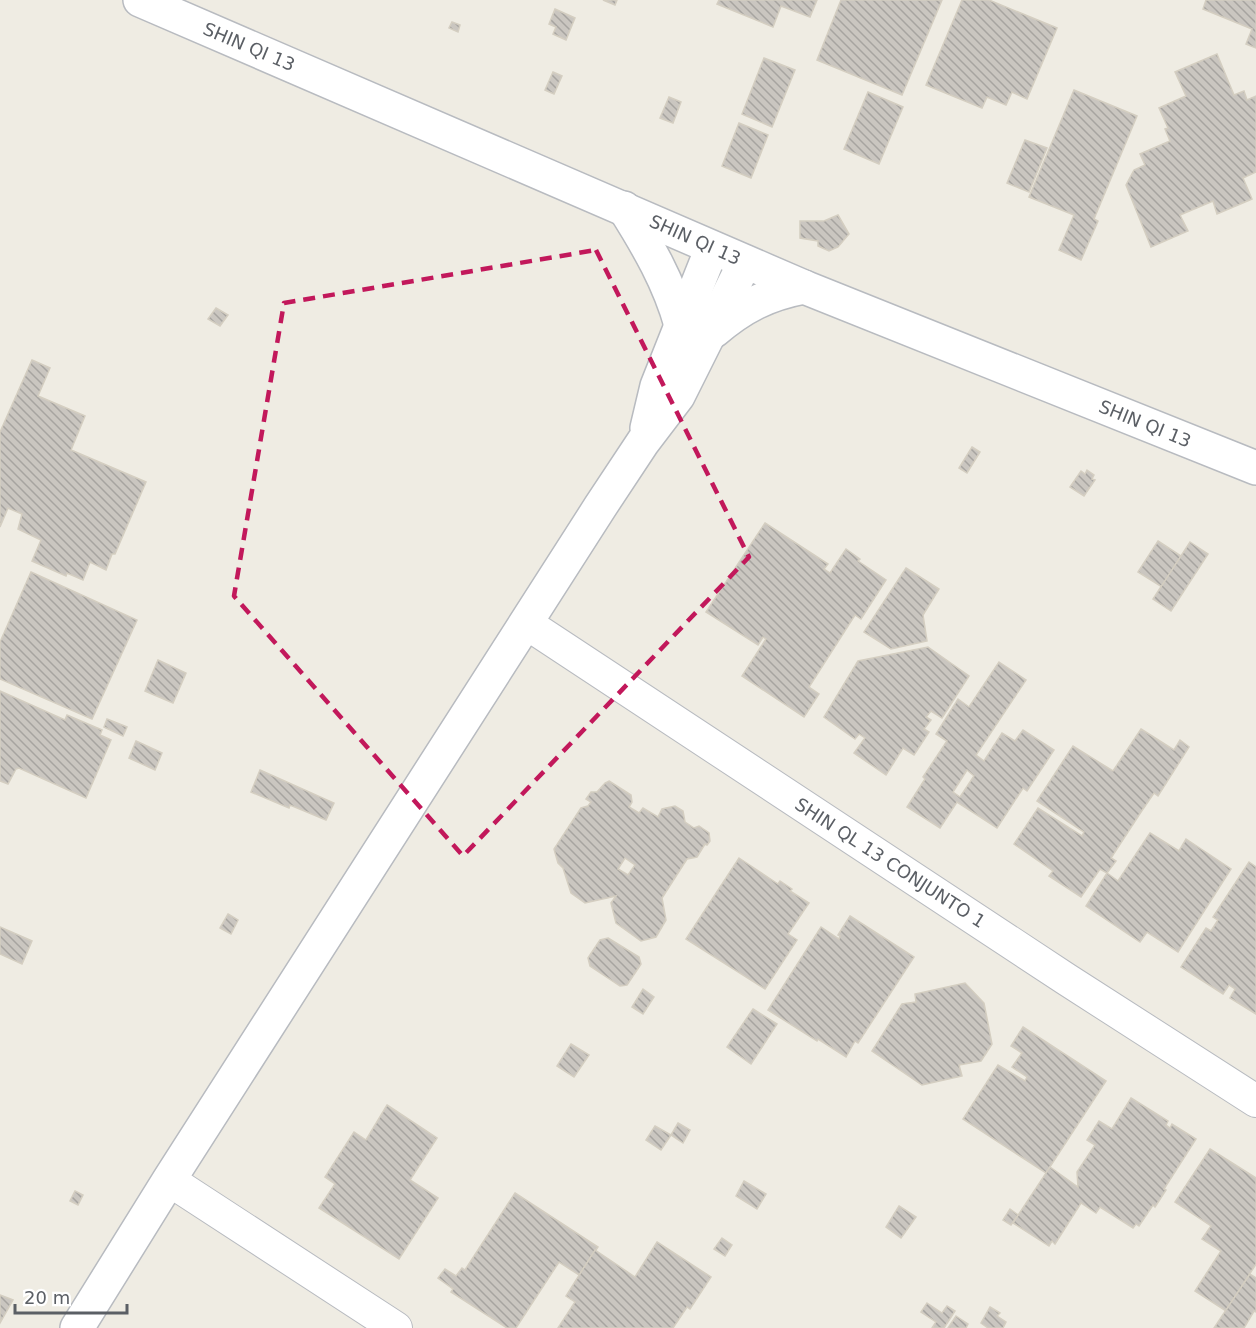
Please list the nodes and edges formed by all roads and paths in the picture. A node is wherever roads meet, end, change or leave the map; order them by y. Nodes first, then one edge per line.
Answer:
1 (140, 0) edge
2 (624, 208) junction
3 (712, 248) junction
4 (745, 262) junction
5 (804, 287) junction
6 (696, 329) junction
7 (1256, 468) edge
8 (526, 622) junction
9 (1256, 1101) edge
10 (170, 1180) junction
11 (77, 1328) edge
12 (396, 1328) edge

1 - 2 street, SHIN QI 13
2 - 3 street, SHIN QI 13
2 - 6 street
3 - 4 street, SHIN QI 13
3 - 6 street
4 - 5 street, SHIN QI 13
4 - 6 street
5 - 6 street
5 - 7 street, SHIN QI 13
6 - 8 street
8 - 9 street, SHIN QL 13 CONJUNTO 1
8 - 10 street
10 - 11 street
10 - 12 street

